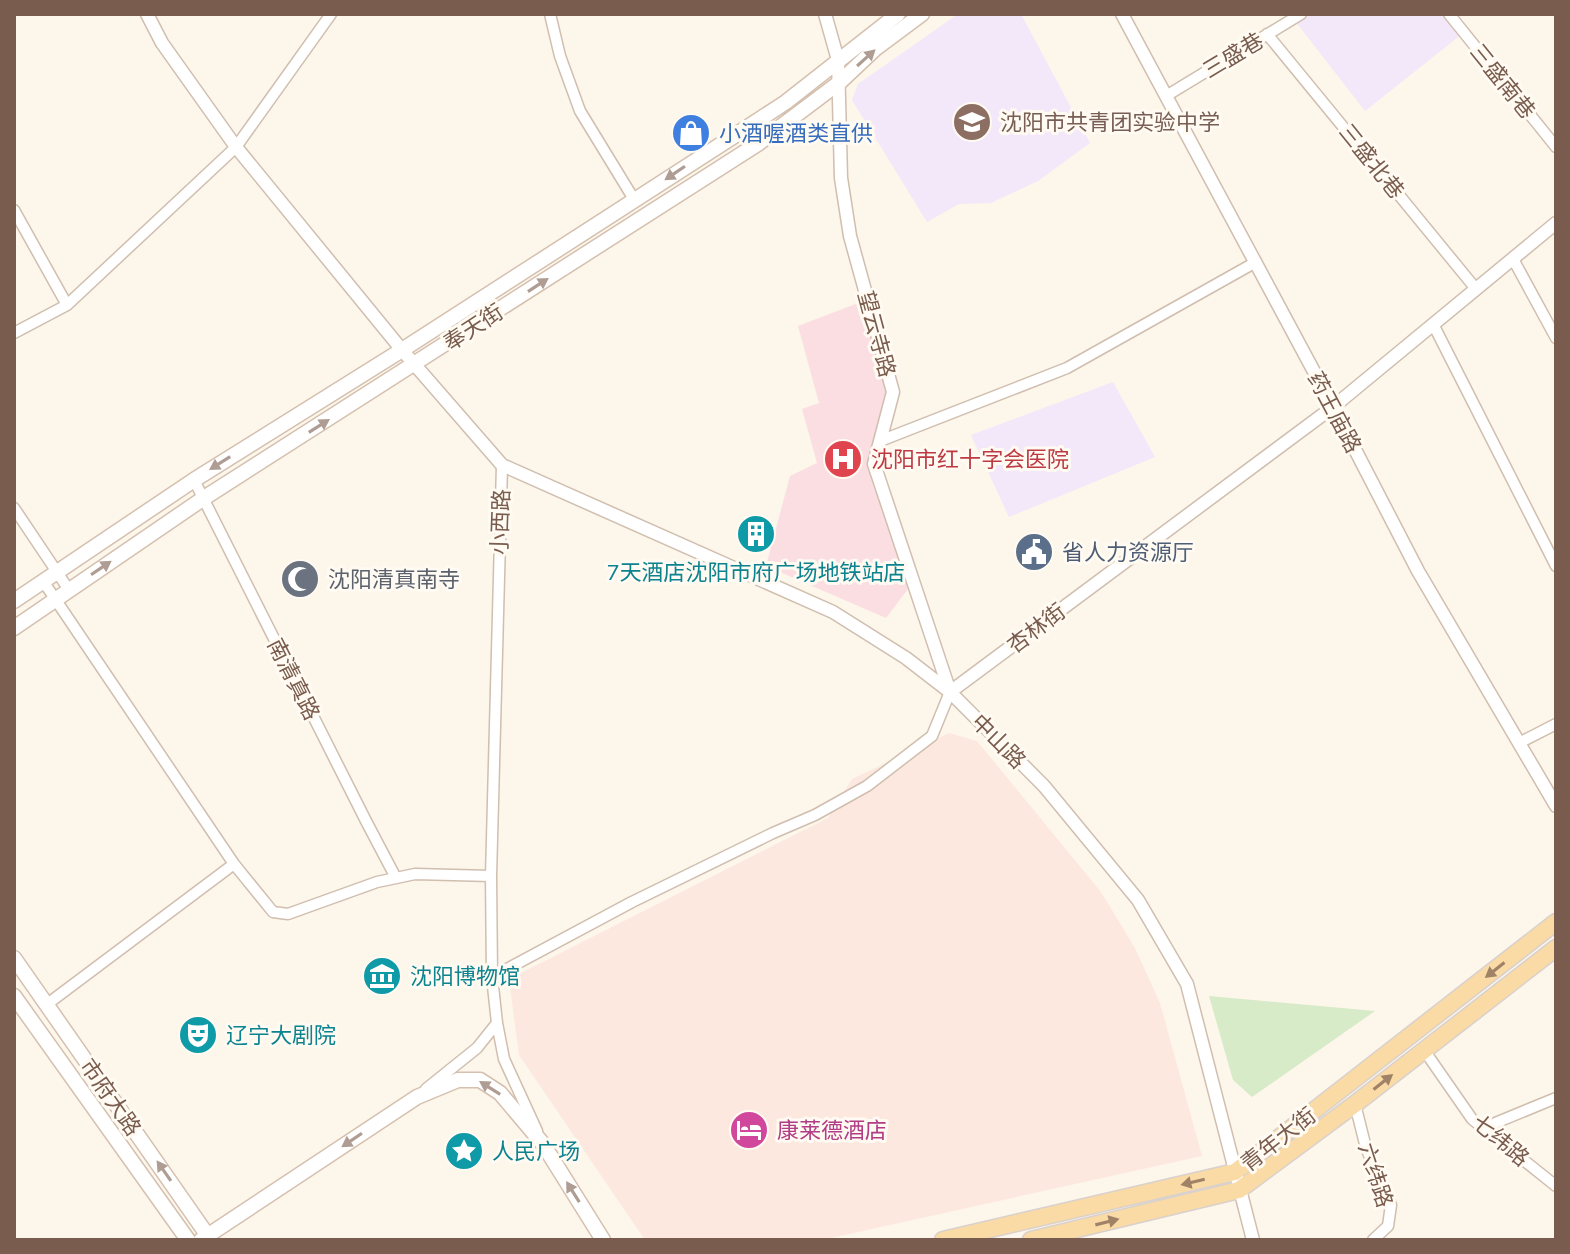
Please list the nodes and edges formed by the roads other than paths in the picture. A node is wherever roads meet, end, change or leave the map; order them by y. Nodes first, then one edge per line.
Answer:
1 (147, 14) edge
2 (331, 14) edge
3 (550, 14) edge
4 (825, 14) edge
5 (898, 14) edge
6 (922, 14) edge
7 (1122, 14) edge
8 (1301, 14) edge
9 (1449, 14) edge
10 (1267, 34) junction
11 (838, 60) junction
12 (840, 82) junction
13 (1166, 96) junction
14 (236, 147) junction
15 (1556, 147) edge
16 (635, 201) junction
17 (14, 210) edge
18 (1556, 223) edge
19 (1513, 259) junction
20 (1256, 262) junction
21 (1476, 289) junction
22 (67, 305) junction
23 (1433, 324) junction
24 (14, 333) edge
25 (1556, 338) edge
26 (402, 350) junction
27 (415, 365) junction
28 (1333, 407) junction
29 (880, 441) junction
30 (502, 465) junction
31 (194, 480) junction
32 (204, 498) junction
33 (14, 508) edge
34 (1556, 566) edge
35 (56, 572) junction
36 (43, 581) junction
37 (69, 590) junction
38 (55, 600) junction
39 (14, 601) edge
40 (14, 628) edge
41 (950, 692) junction
42 (1556, 724) edge
43 (1519, 743) junction
44 (1556, 806) edge
45 (234, 864) junction
46 (491, 876) junction
47 (396, 878) junction
48 (1556, 922) edge
49 (1556, 948) edge
50 (14, 958) edge
51 (492, 977) junction
52 (14, 996) edge
53 (46, 1005) junction
54 (497, 1023) junction
55 (1424, 1050) junction
56 (417, 1097) junction
57 (1556, 1098) edge
58 (1355, 1104) junction
59 (1483, 1128) junction
60 (543, 1144) junction
61 (1235, 1172) junction
62 (1556, 1186) edge
63 (1239, 1190) junction
64 (204, 1238) edge
65 (188, 1240) edge
66 (603, 1240) edge
67 (943, 1240) edge
68 (1031, 1240) edge
69 (1253, 1240) edge
70 (1373, 1240) edge

1 - 14 street, 小西路
2 - 14 street
3 - 16 street
4 - 11 street, 望云寺路
5 - 11 main road, 奉天街
12 -> 6 main road, 奉天街
7 - 13 street, 药王庙路
8 - 10 street, 三盛巷
9 - 15 street, 三盛南巷
10 - 13 street, 三盛巷
10 - 21 street, 三盛北巷
11 - 12 street, 望云寺路
11 -> 16 main road, 奉天街
27 -> 12 main road, 奉天街
12 - 29 street, 望云寺路
13 - 20 street, 药王庙路
14 - 22 street
14 - 26 street, 小西路
16 - 26 main road, 奉天街
17 - 22 street
18 - 19 street, 杏林街
19 - 21 street, 杏林街
19 - 25 street
20 - 28 street, 药王庙路
20 - 29 street
21 - 23 street, 杏林街
22 - 24 street
23 - 28 street, 杏林街
23 - 34 street
26 - 27 street, 小西路
26 -> 31 main road, 奉天街
27 - 30 street, 小西路
32 -> 27 main road, 奉天街
28 - 41 street, 杏林街
28 - 43 street, 药王庙路
29 - 41 street, 望云寺路
30 - 41 street, 中山路
30 - 46 street, 小西路
31 - 32 street, 南清真路
31 - 35 main road, 奉天街
37 -> 32 main road, 奉天街
32 - 47 street, 南清真路
33 - 35 street
35 - 36 main road, 奉天街
35 - 37 street
36 - 38 street
36 - 39 main road, 奉天街
37 - 38 main road, 奉天街
38 - 40 main road, 奉天街
38 - 45 street
41 - 51 street
41 - 61 street, 中山路
42 - 43 street
43 - 44 street, 药王庙路
45 - 47 street
45 - 53 street
46 - 47 street
46 - 51 street, 小西路
48 -> 61 main road, 青年大街
49 - 55 main road, 青年大街
50 - 53 main road, 市府大路
51 - 54 street, 小西路
52 - 65 main road, 市府大路
64 -> 53 main road, 市府大路
54 - 56 street
54 - 60 street, 小西路
58 -> 55 main road, 青年大街
55 - 59 street, 七纬路
60 -> 56 main road
56 -> 64 main road
57 - 59 street
58 - 63 main road, 青年大街
58 - 70 street, 六纬路
59 - 62 street, 七纬路
66 -> 60 main road
61 - 63 street, 中山路
61 -> 67 main road, 青年大街
68 -> 63 main road, 青年大街
63 - 69 street, 中山路

